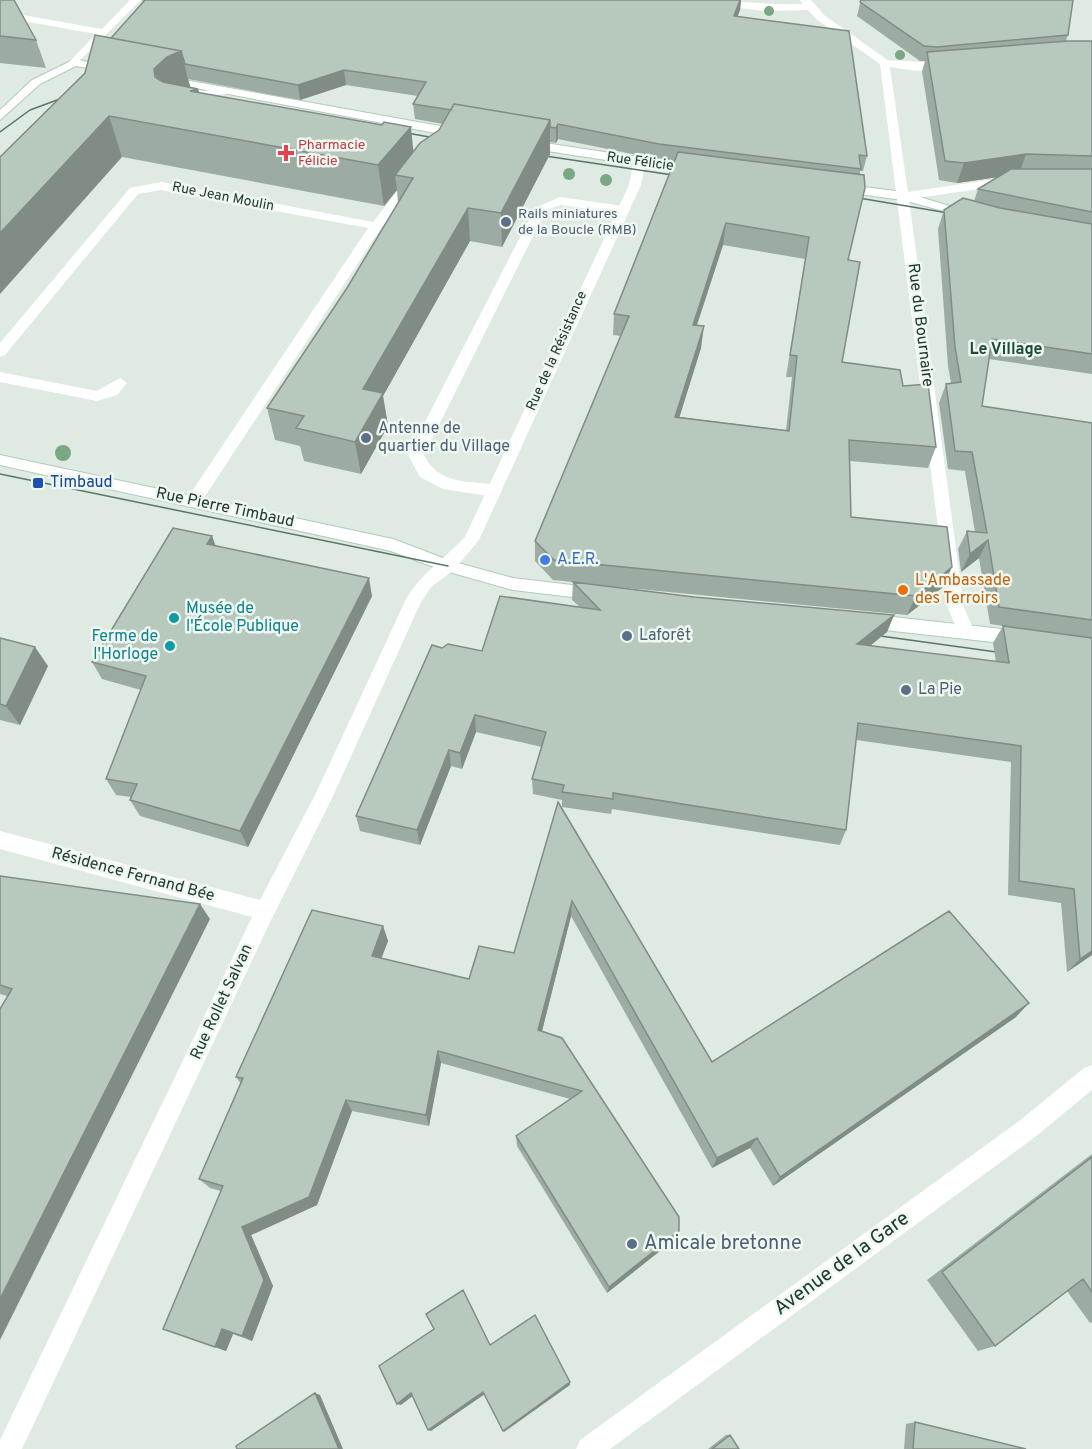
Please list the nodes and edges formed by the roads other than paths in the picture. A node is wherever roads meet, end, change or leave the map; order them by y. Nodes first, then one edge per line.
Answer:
1 (136, 0) edge
2 (699, 0) edge
3 (807, 3) edge
4 (0, 14) edge
5 (102, 32) junction
6 (75, 62) junction
7 (885, 63) junction
8 (963, 64) edge
9 (119, 70) edge
10 (158, 78) edge
11 (222, 92) junction
12 (0, 116) edge
13 (175, 117) edge
14 (475, 136) edge
15 (510, 142) edge
16 (639, 163) junction
17 (709, 171) edge
18 (418, 172) edge
19 (1018, 180) edge
20 (824, 186) edge
21 (904, 196) junction
22 (623, 210) junction
23 (983, 218) edge
24 (376, 226) junction
25 (0, 352) edge
26 (0, 376) edge
27 (120, 383) dead end
28 (0, 460) edge
29 (494, 491) junction
30 (194, 500) junction
31 (448, 566) junction
32 (620, 597) edge
33 (854, 620) edge
34 (965, 630) junction
35 (1034, 640) edge
36 (0, 840) edge
37 (265, 911) junction
38 (1092, 1076) edge
39 (9, 1449) edge
40 (589, 1449) edge

1 - 5 street
2 - 3 street
3 - 7 street
4 - 5 street
5 - 6 street
6 - 9 street
6 - 12 street
7 - 8 street
7 - 21 street, Rue du Bournaire
10 - 11 street
11 - 13 street
11 - 14 street
15 - 16 street, Rue Félicie
16 - 17 street, Rue Félicie
16 - 22 street, Rue de la Résistance
18 - 24 street
19 - 21 street
20 - 21 street
21 - 23 street
21 - 34 street, Rue du Bournaire
22 - 29 street, Rue de la Résistance
22 - 29 street
24 - 25 street, Rue Jean Moulin
24 - 30 street
26 - 27 street
28 - 30 street, Rue Pierre Timbaud
29 - 31 street, Rue de la Résistance
30 - 31 street, Rue Pierre Timbaud
31 - 32 street, Rue Pierre Timbaud
31 - 37 street, Rue Rollet Salvan
33 - 34 street
34 - 35 street
36 - 37 street, Résidence Fernand Bée
37 - 39 street, Rue Rollet Salvan
38 - 40 street, Avenue de la Gare

